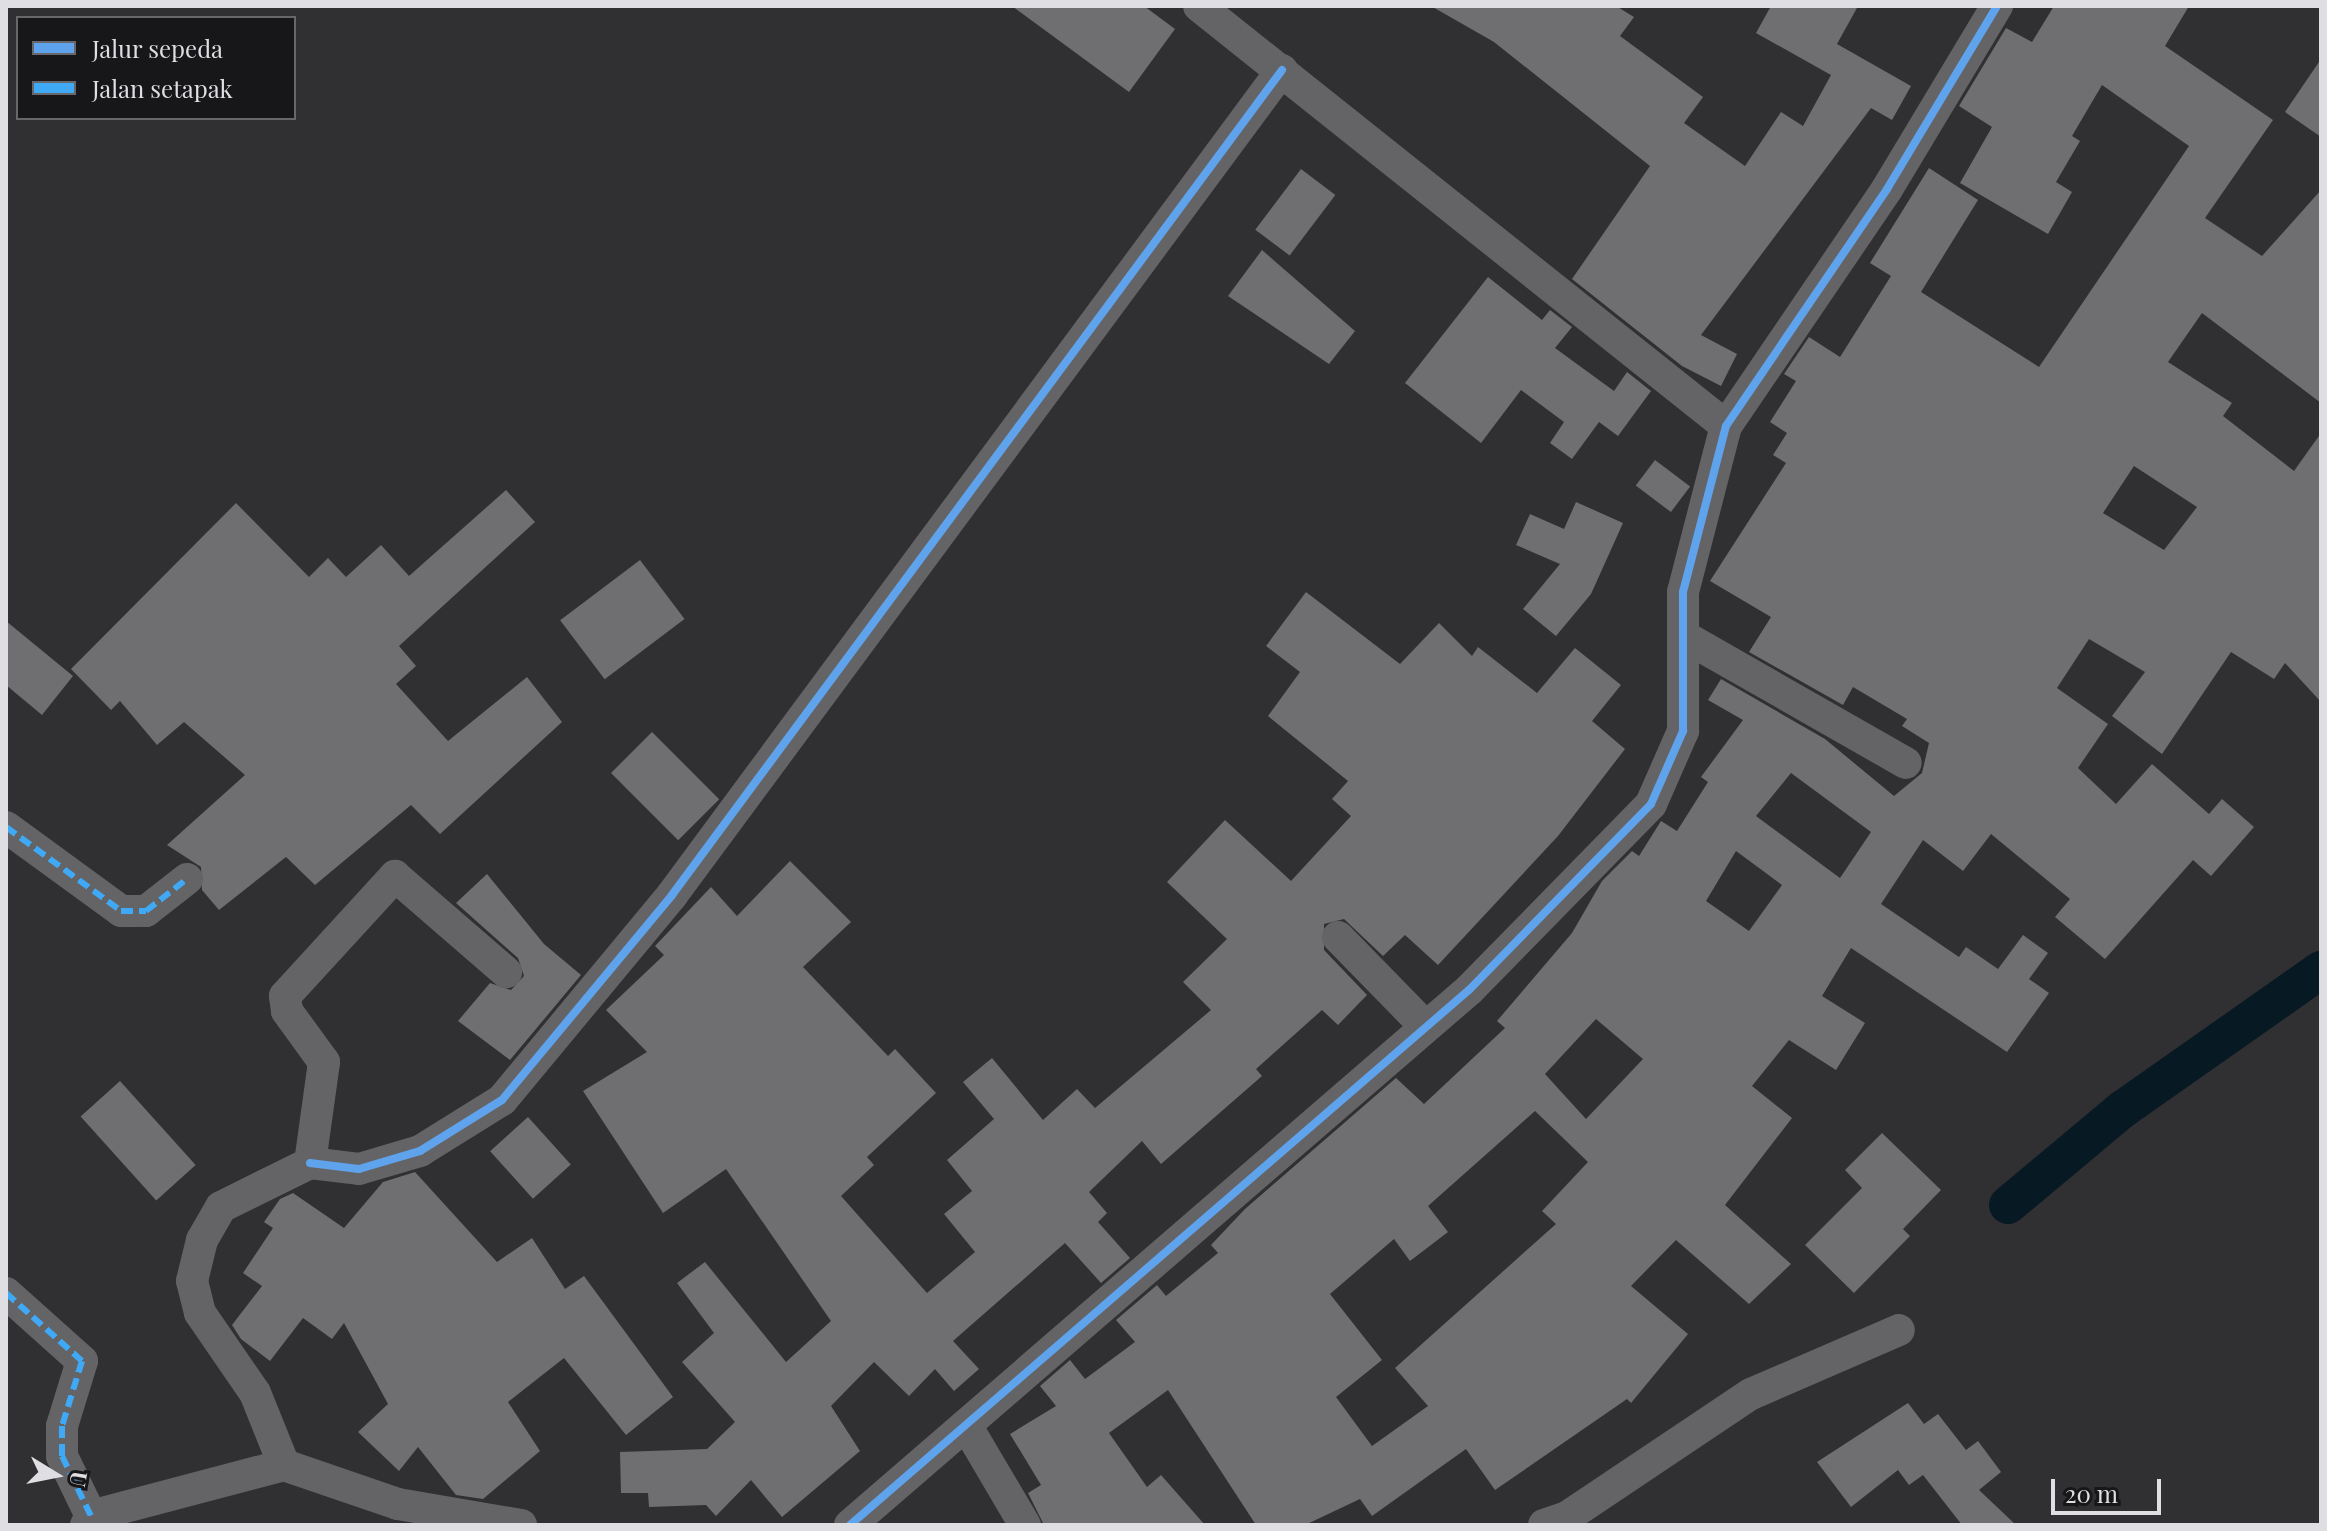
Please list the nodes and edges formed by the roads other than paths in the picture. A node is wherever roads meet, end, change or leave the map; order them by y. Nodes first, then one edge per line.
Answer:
1 (1199, 6) edge
2 (1997, 6) edge
3 (1282, 70) junction
4 (1726, 426) junction
5 (1685, 637) junction
6 (1906, 763) dead end
7 (6, 827) edge
8 (187, 879) dead end
9 (1338, 937) dead end
10 (506, 972) dead end
11 (1424, 1025) junction
12 (310, 1163) junction
13 (6, 1293) edge
14 (1899, 1330) dead end
15 (966, 1425) junction
16 (284, 1465) junction
17 (89, 1520) edge
18 (521, 1525) edge
19 (850, 1525) edge
20 (1025, 1525) edge
21 (1544, 1525) edge

1 - 3 street
2 - 4 street
3 - 4 street
3 - 12 street
4 - 5 street
5 - 6 street
5 - 11 street
7 - 8 street
9 - 11 street
10 - 12 street
11 - 15 street
12 - 16 street
13 - 17 street
14 - 21 street
15 - 19 street
15 - 20 street
16 - 17 street
16 - 18 street

